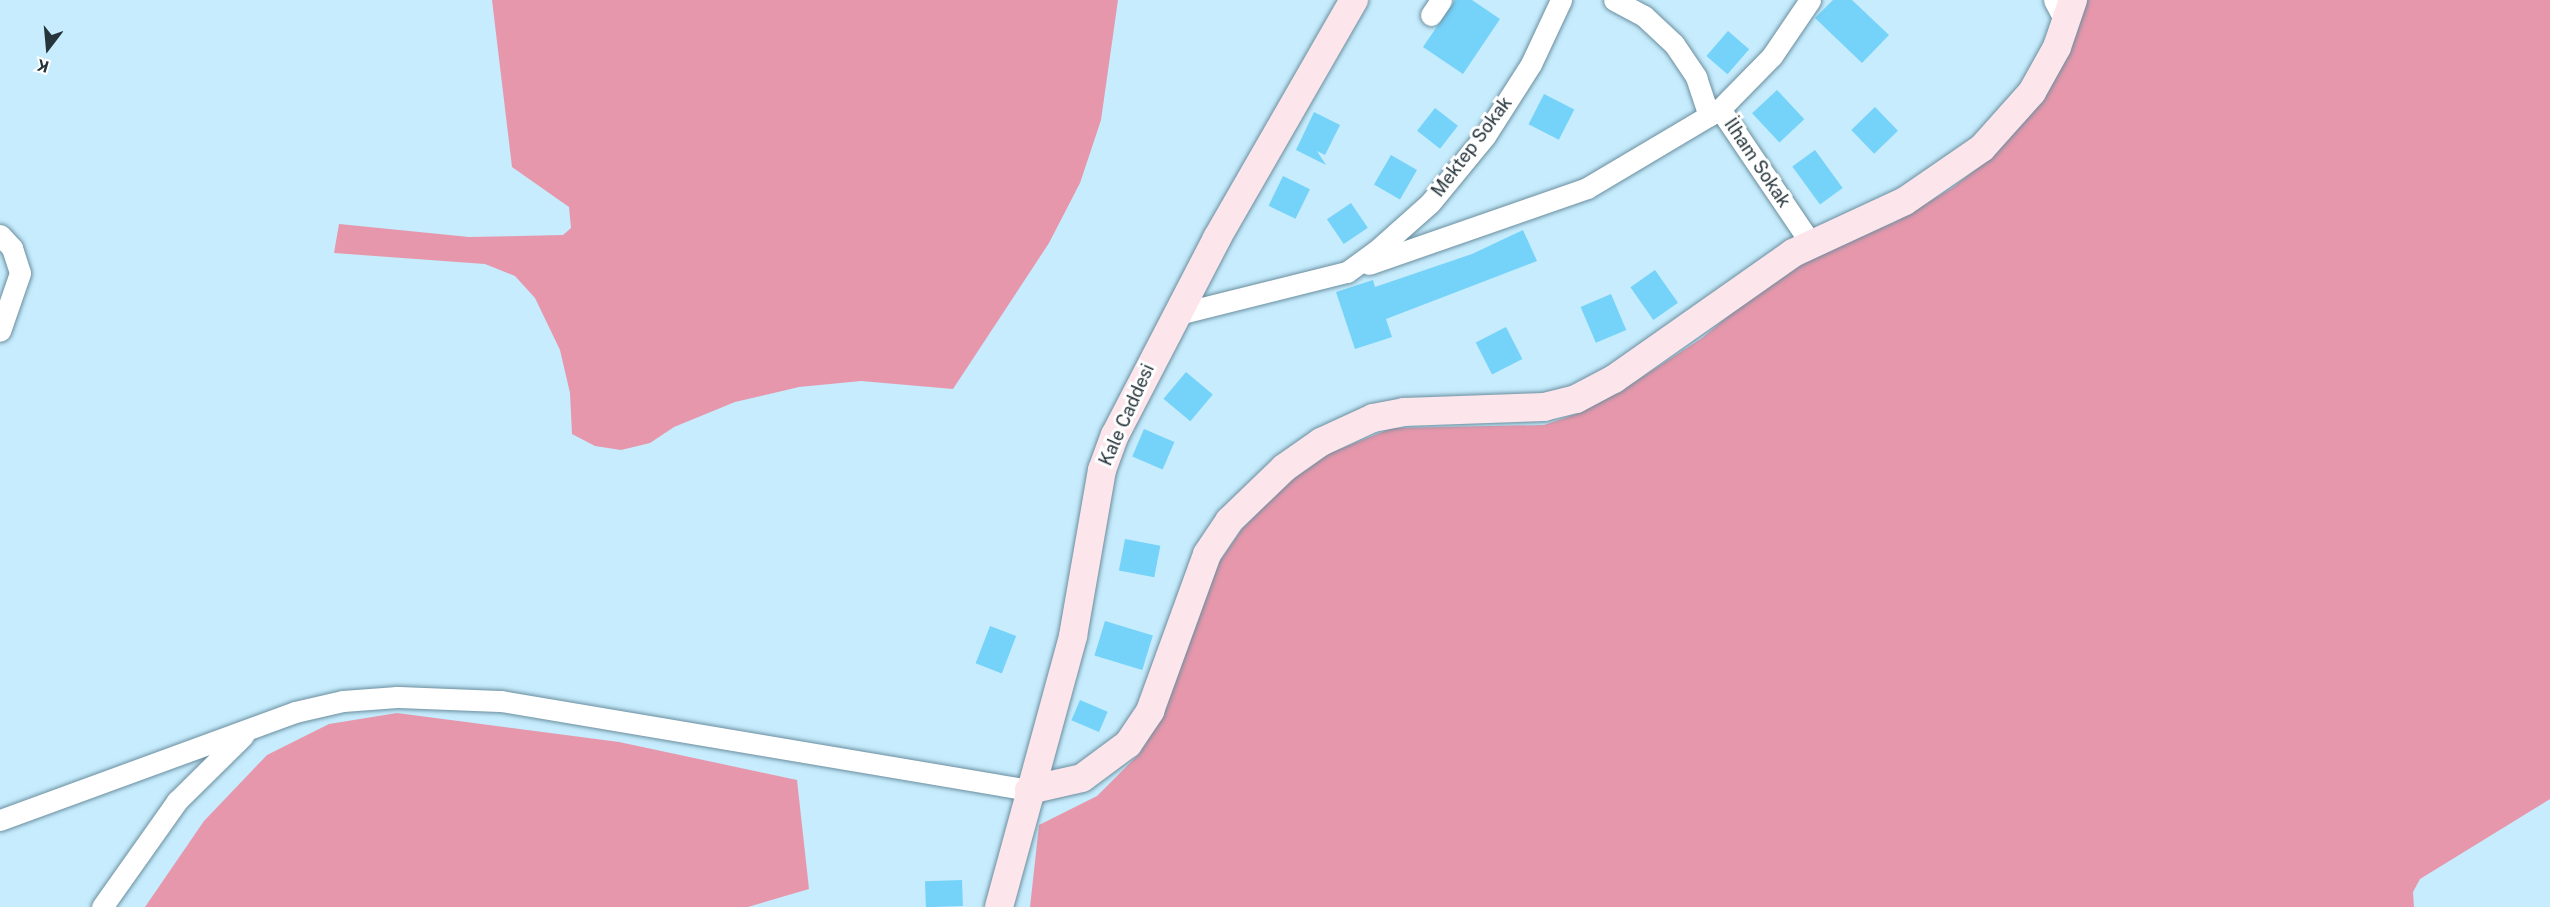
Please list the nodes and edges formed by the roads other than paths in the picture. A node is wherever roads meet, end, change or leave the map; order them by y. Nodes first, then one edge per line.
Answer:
1 (1354, 0) edge
2 (1561, 0) edge
3 (1614, 0) edge
4 (1810, 0) edge
5 (2064, 8) edge
6 (1715, 112) junction
7 (0, 235) edge
8 (1812, 245) junction
9 (1347, 272) junction
10 (1178, 314) junction
11 (0, 331) edge
12 (253, 727) junction
13 (1029, 790) junction
14 (0, 820) edge
15 (102, 907) edge
16 (999, 907) edge

1 - 10 street, Kale Caddesi
2 - 9 street, Mektep Sokak
3 - 6 street
4 - 6 street, İlham Sokak
5 - 8 street
6 - 8 street, İlham Sokak
6 - 9 street
7 - 11 street
8 - 13 street
9 - 10 street, Mektep Sokak
10 - 13 street, Kale Caddesi
12 - 13 street
12 - 14 street
12 - 15 street
13 - 16 street, Kale Caddesi

